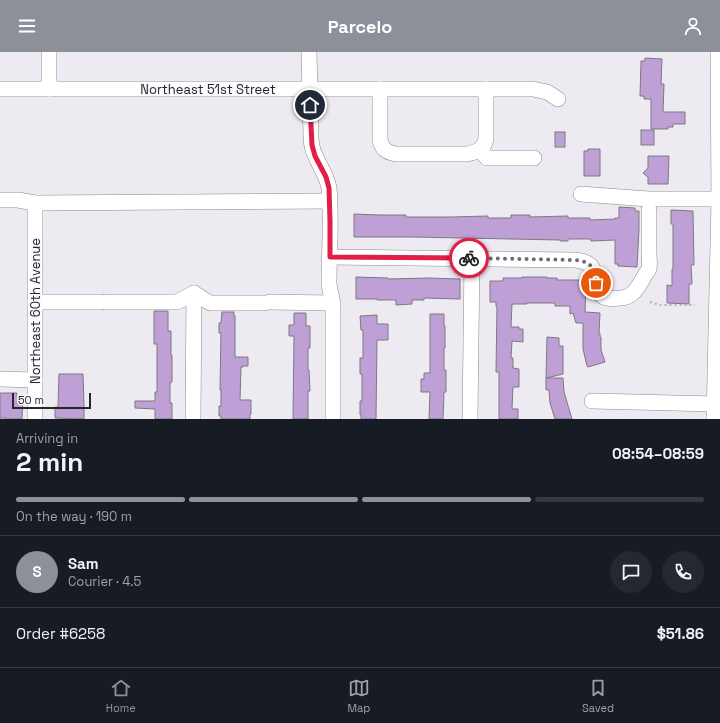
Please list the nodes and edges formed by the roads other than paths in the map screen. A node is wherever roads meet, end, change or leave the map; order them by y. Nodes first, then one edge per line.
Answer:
1 (49, 52) edge
2 (309, 52) edge
3 (718, 52) edge
4 (719, 83) edge
5 (0, 89) edge
6 (49, 89) junction
7 (310, 89) junction
8 (380, 89) junction
9 (486, 89) junction
10 (558, 99) dead end
11 (720, 134) edge
12 (480, 150) junction
13 (534, 158) dead end
14 (581, 194) dead end
15 (719, 199) edge
16 (0, 200) edge
17 (329, 200) junction
18 (34, 203) junction
19 (649, 210) dead end
20 (719, 222) edge
21 (330, 257) junction
22 (472, 258) junction
23 (194, 293) junction
24 (719, 298) edge
25 (35, 302) junction
26 (333, 303) junction
27 (0, 379) edge
28 (35, 380) junction
29 (592, 401) dead end
30 (715, 404) junction
31 (35, 419) edge
32 (193, 419) edge
33 (333, 419) edge
34 (470, 419) edge
35 (714, 419) edge

1 - 6 street
2 - 7 street
3 - 4 street
4 - 11 street
5 - 6 street, Northeast 51st Street
6 - 7 street, Northeast 51st Street
7 - 8 street, Northeast 51st Street
7 - 17 street
8 - 9 street, Northeast 51st Street
8 - 12 street
9 - 10 street, Northeast 51st Street
9 - 12 street
11 - 15 street
12 - 13 street
14 - 15 street
15 - 20 street
16 - 18 street
17 - 18 street
17 - 21 street
18 - 25 street, Northeast 60th Avenue
19 - 22 street
20 - 24 street
21 - 22 street
21 - 26 street
22 - 34 street
23 - 25 street
23 - 26 street
23 - 32 street
24 - 30 street
25 - 28 street, Northeast 60th Avenue
26 - 33 street
27 - 28 street
28 - 31 street, Northeast 60th Avenue
29 - 30 street
30 - 35 street

